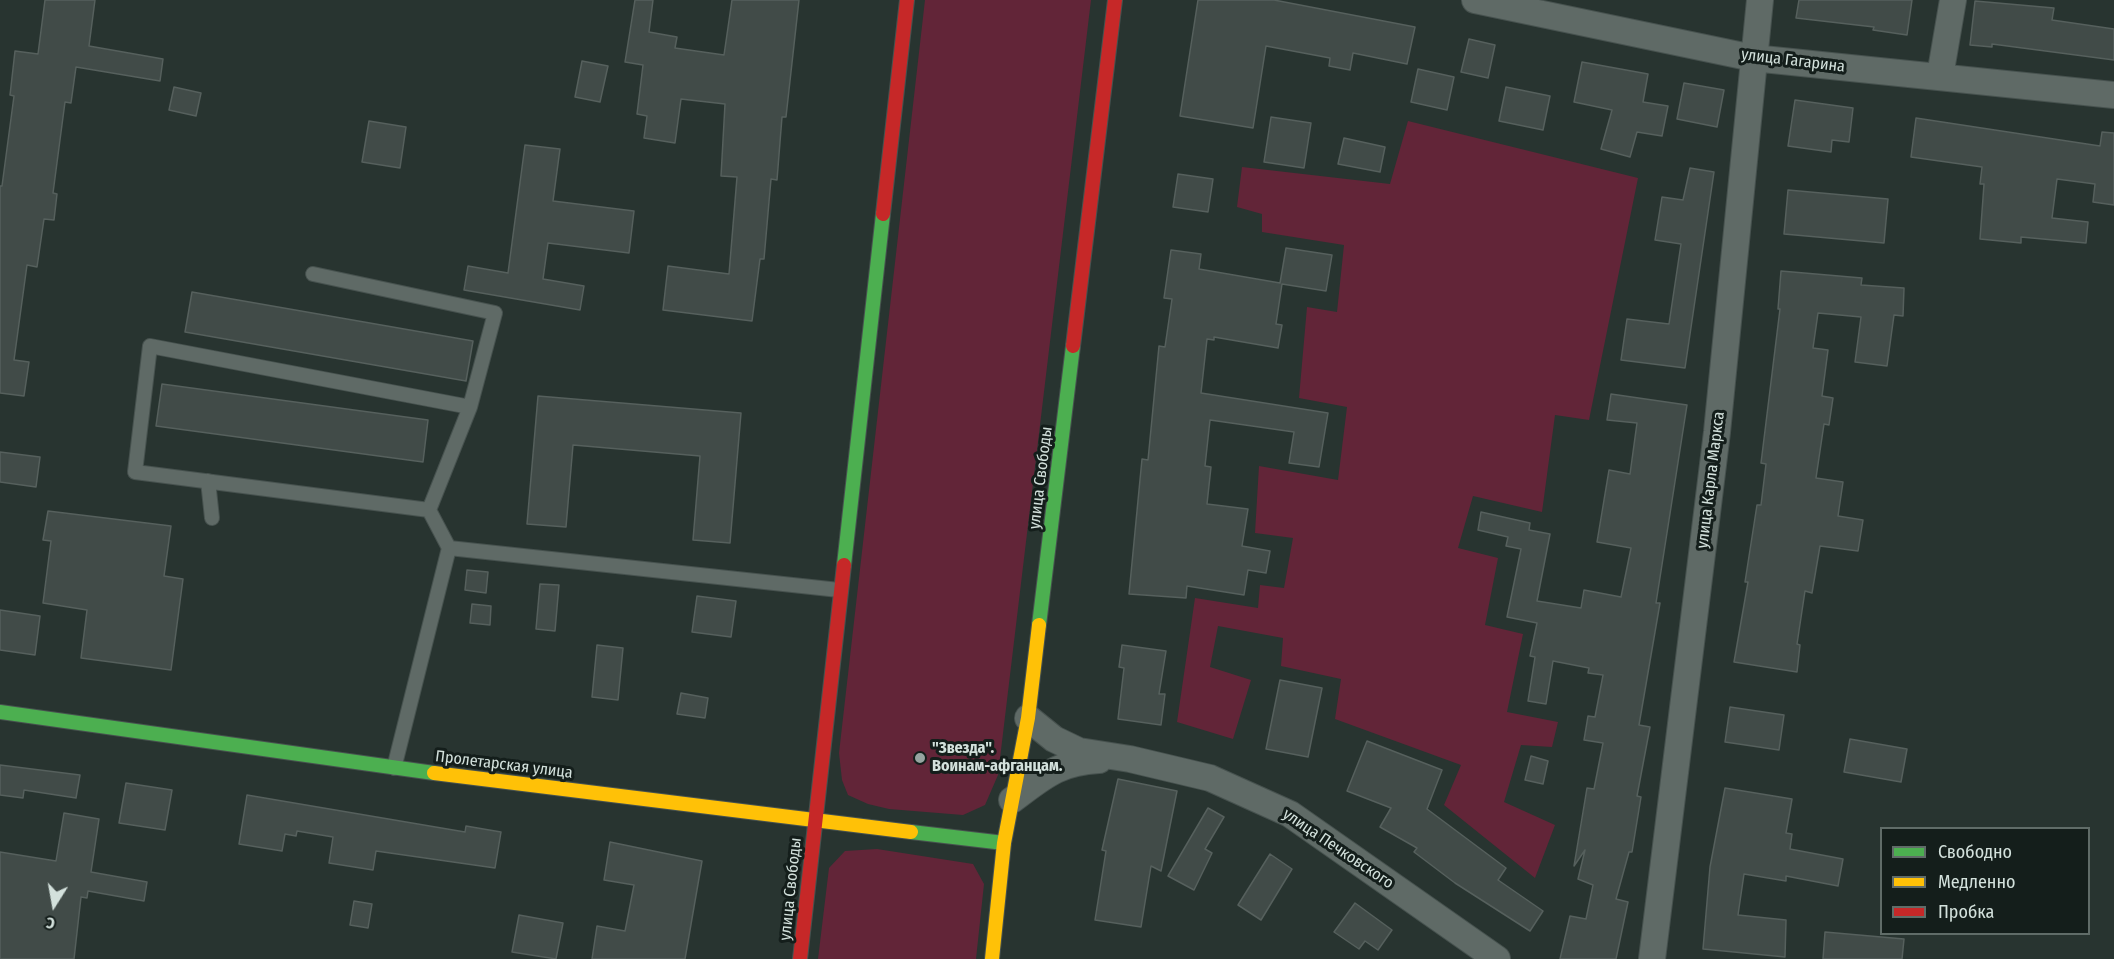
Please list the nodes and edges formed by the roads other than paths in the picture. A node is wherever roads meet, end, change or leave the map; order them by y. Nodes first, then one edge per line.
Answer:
1 (907, 0) edge
2 (1115, 0) edge
3 (1475, 0) edge
4 (1760, 0) edge
5 (1953, 0) edge
6 (1753, 58) junction
7 (1940, 76) junction
8 (2114, 95) edge
9 (313, 274) dead end
10 (470, 407) junction
11 (208, 482) junction
12 (429, 510) junction
13 (212, 518) dead end
14 (449, 548) junction
15 (839, 590) junction
16 (0, 712) edge
17 (1028, 718) junction
18 (1130, 759) junction
19 (394, 768) junction
20 (1012, 800) junction
21 (816, 819) junction
22 (1004, 843) junction
23 (800, 959) edge
24 (992, 959) edge
25 (1497, 959) edge
26 (1652, 959) edge

1 - 15 main road, улица Свободы
2 - 17 main road, улица Свободы
3 - 6 street, улица Гагарина
4 - 6 street, улица Карла Маркса
5 - 7 street
6 - 7 street, улица Гагарина
6 - 26 street, улица Карла Маркса
7 - 8 street, улица Гагарина
9 - 10 lane
10 - 11 lane
10 - 12 lane
11 - 12 lane
11 - 13 lane
12 - 14 lane
14 - 15 lane
14 - 19 lane
15 - 21 main road, улица Свободы
16 - 19 main road, Пролетарская улица
17 - 18 street
17 - 20 main road, улица Свободы
18 - 20 street
18 - 25 street, улица Печковского
19 - 21 main road, Пролетарская улица
20 - 22 main road, улица Свободы
21 - 22 main road, Пролетарская улица
21 - 23 main road, улица Свободы
22 - 24 main road, улица Свободы

